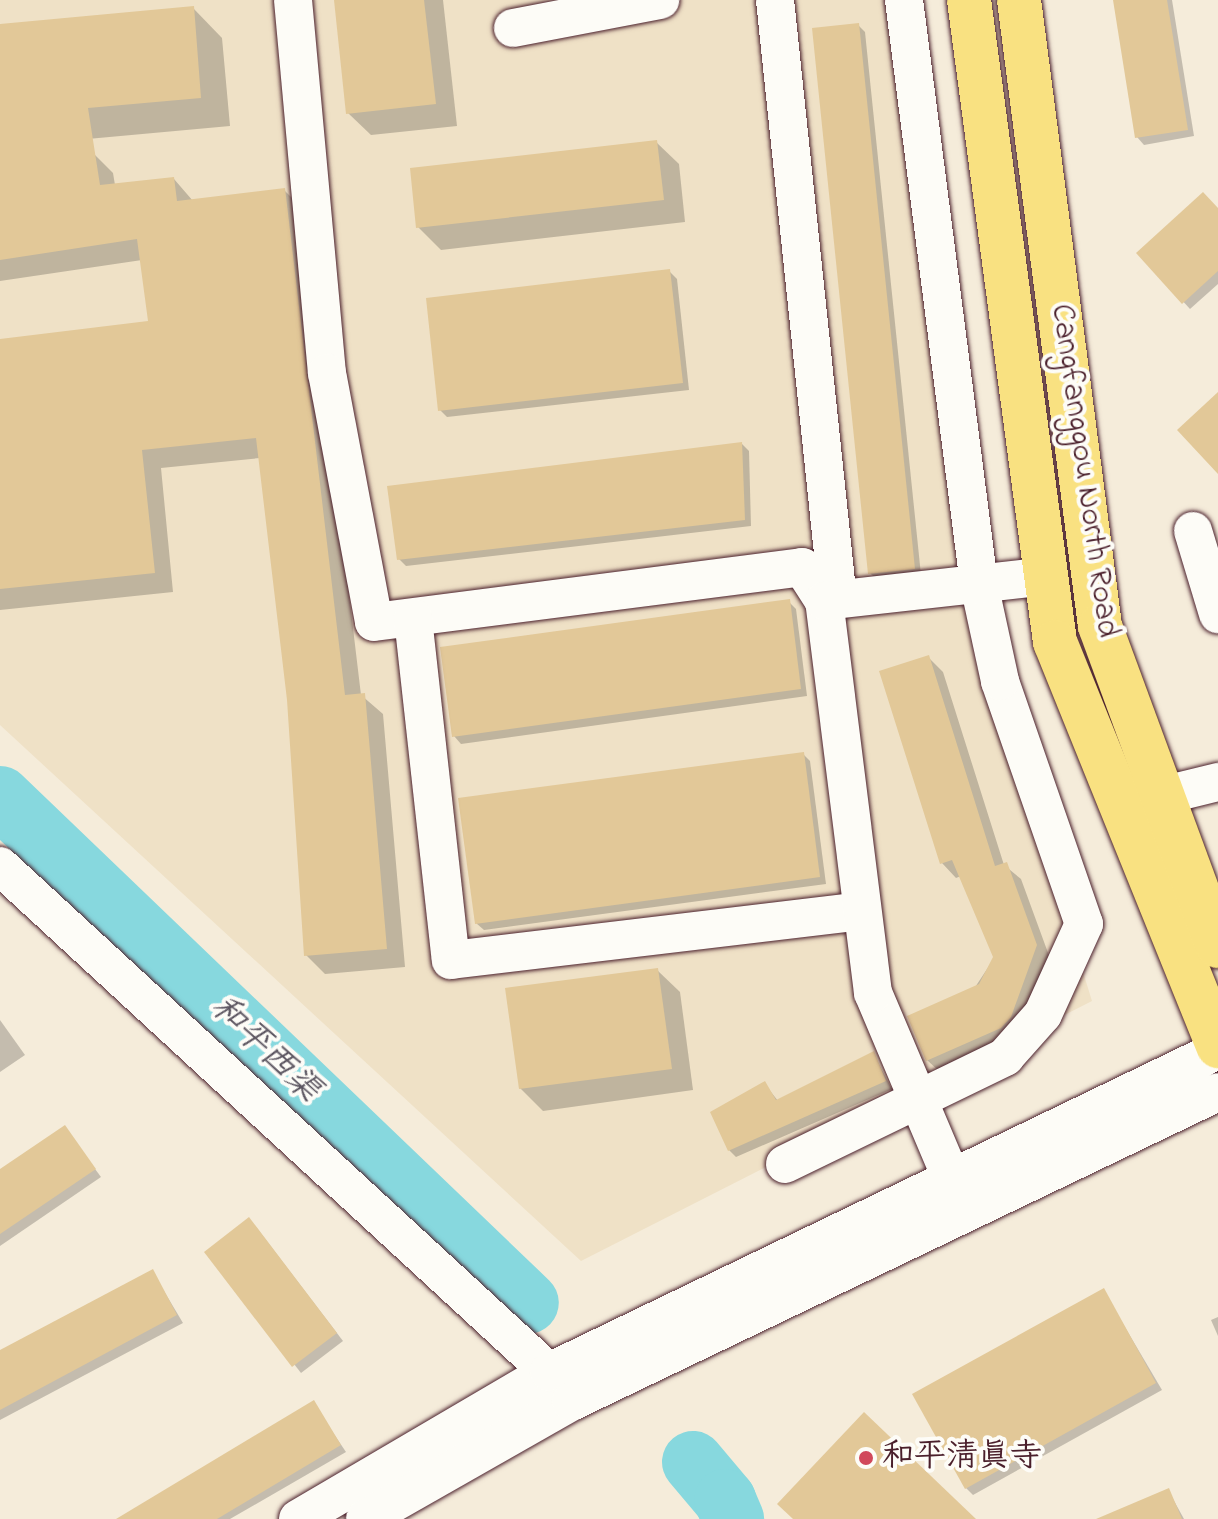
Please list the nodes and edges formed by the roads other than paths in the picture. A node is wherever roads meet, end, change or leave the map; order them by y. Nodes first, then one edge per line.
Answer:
1 (293, 0) edge
2 (660, 0) edge
3 (775, 0) edge
4 (904, 0) edge
5 (969, 0) edge
6 (1019, 0) edge
7 (513, 28) dead end
8 (1193, 531) dead end
9 (1046, 576) junction
10 (979, 584) junction
11 (831, 601) junction
12 (1218, 614) edge
13 (413, 618) junction
14 (1218, 782) edge
15 (1161, 796) junction
16 (0, 866) edge
17 (859, 911) junction
18 (1218, 946) edge
19 (1218, 1048) edge
20 (1218, 1092) edge
21 (917, 1098) junction
22 (785, 1164) dead end
23 (950, 1175) junction
24 (560, 1387) junction
25 (298, 1519) edge
26 (365, 1519) edge

1 - 13 street
2 - 7 street
3 - 11 street
4 - 10 street
5 - 9 main road, Cangfanggou North Road
6 - 15 main road, Cangfanggou North Road
8 - 12 street
9 - 10 street
9 - 19 main road, Cangfanggou North Road
10 - 11 street
10 - 21 street
11 - 13 street
11 - 17 street
13 - 17 street
14 - 15 street
15 - 18 main road, Cangfanggou North Road
16 - 24 street
17 - 21 street
19 - 23 street
20 - 24 street
21 - 22 street
21 - 23 street
23 - 24 street
24 - 25 street
24 - 26 street

